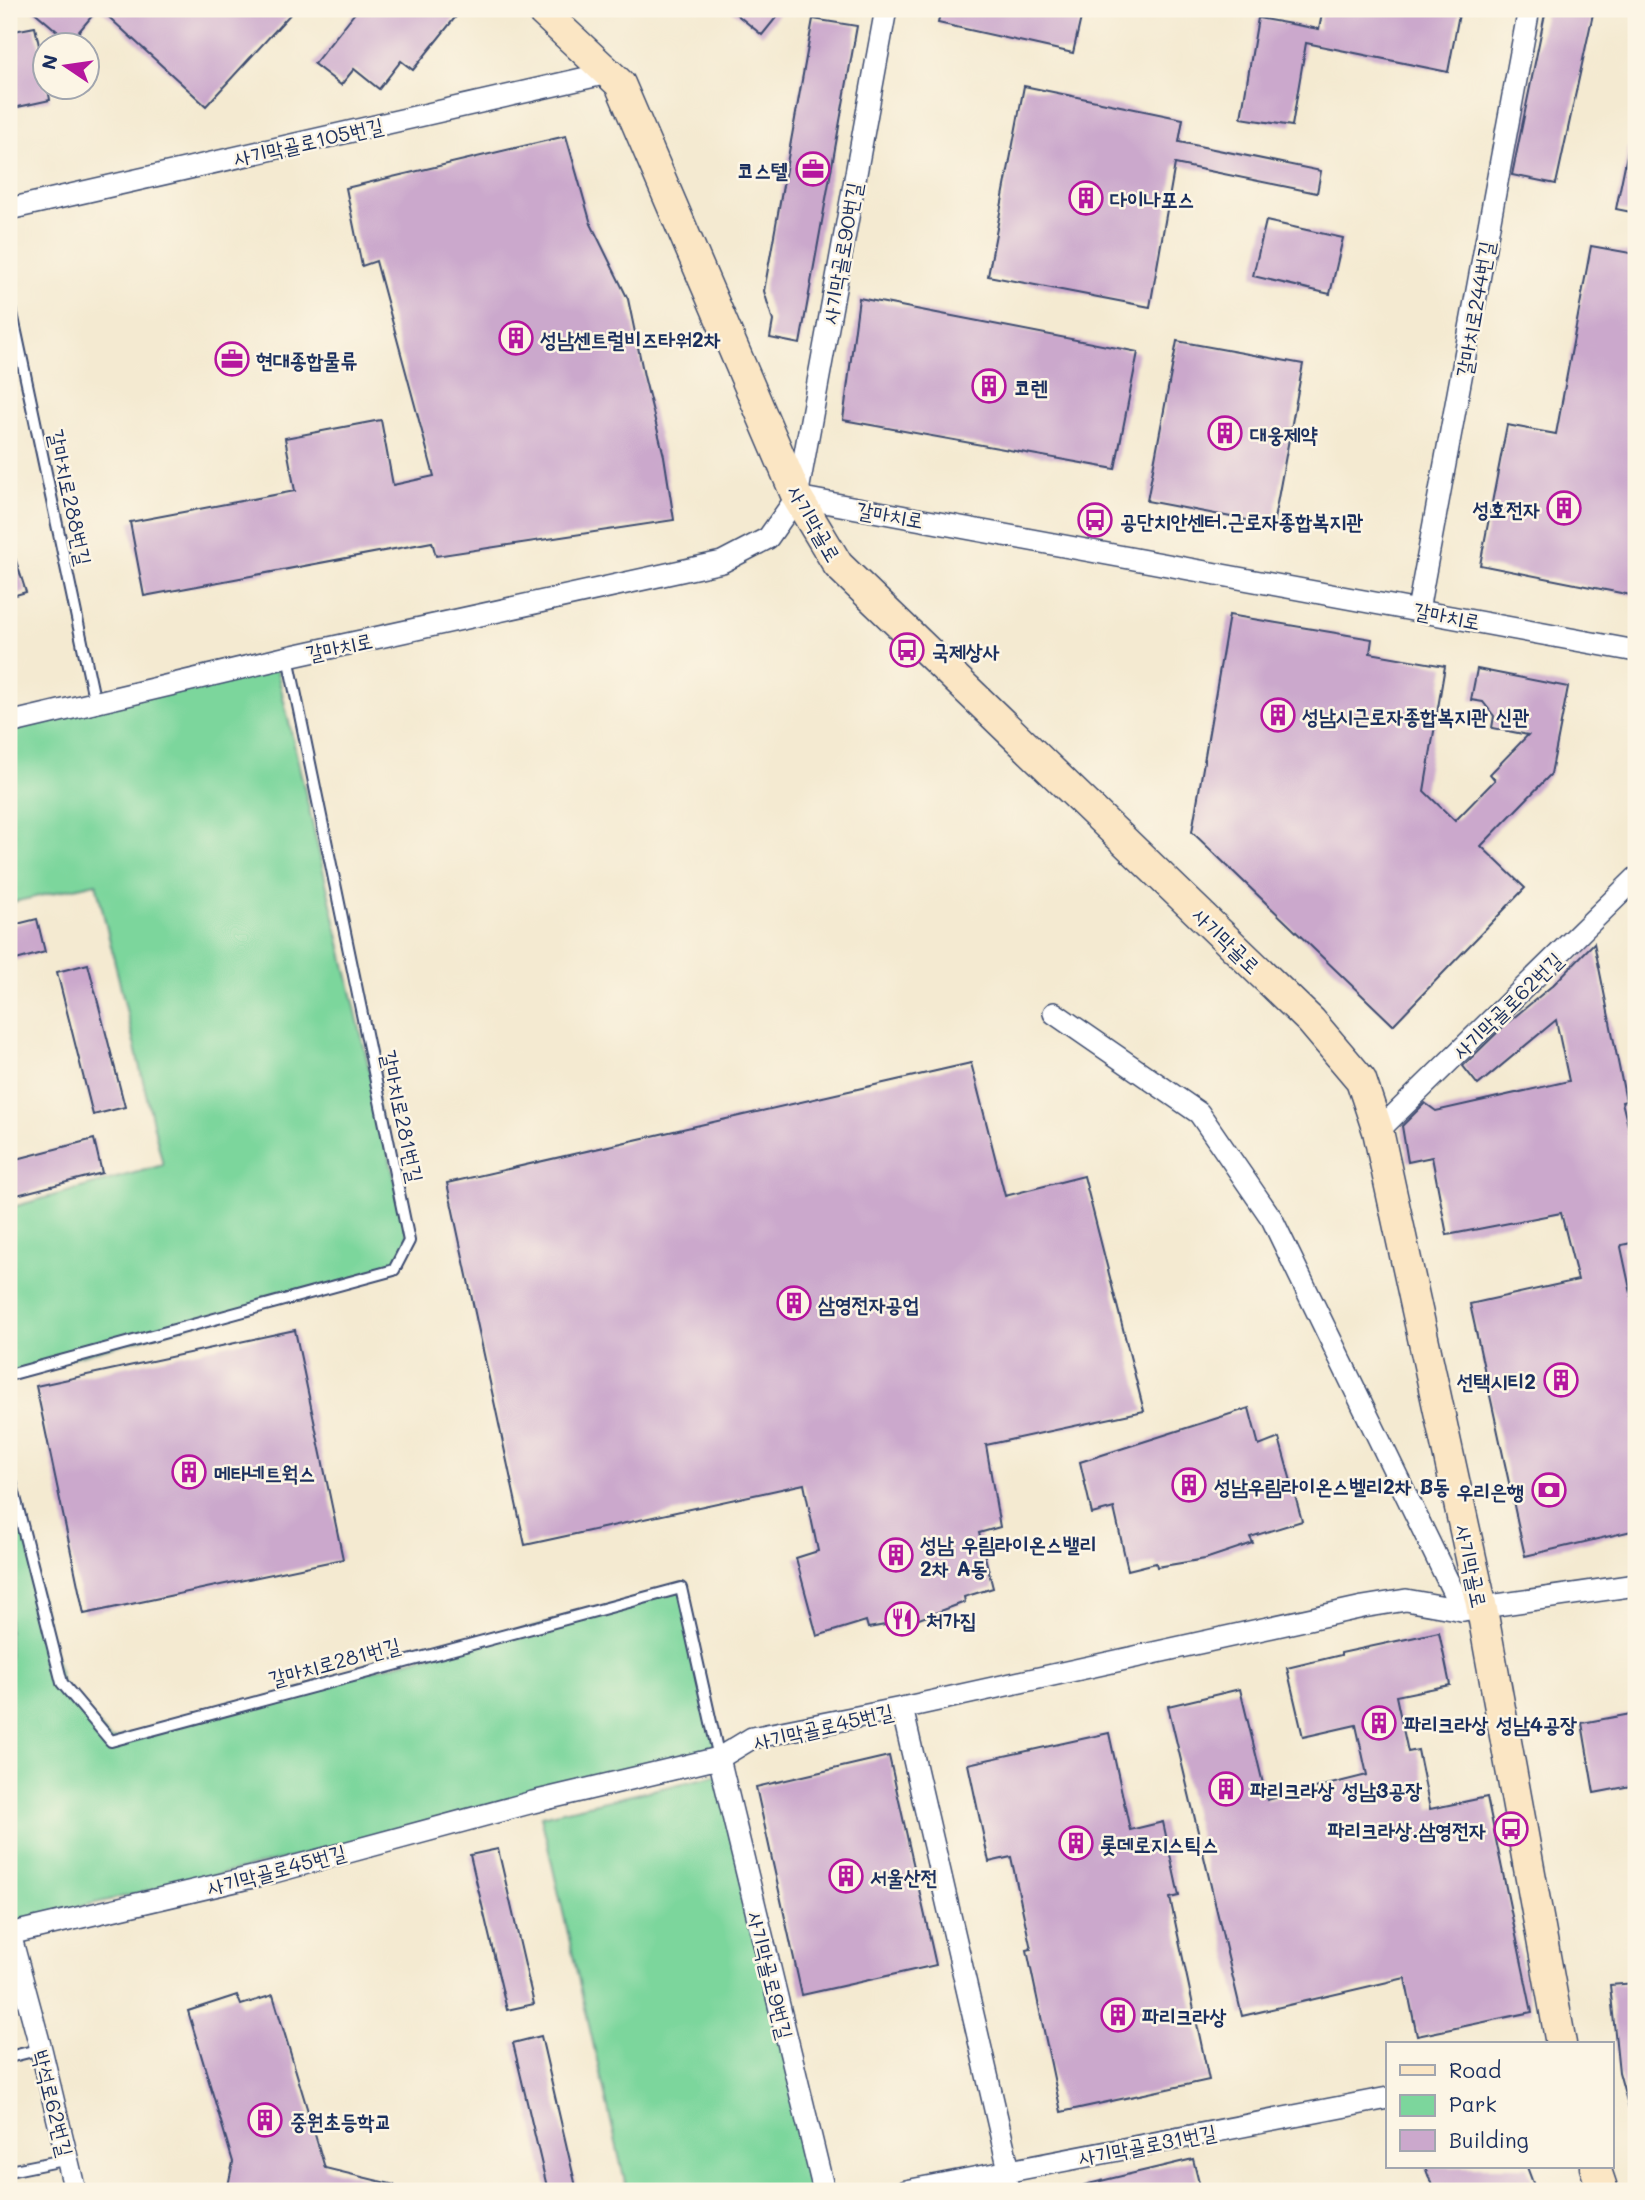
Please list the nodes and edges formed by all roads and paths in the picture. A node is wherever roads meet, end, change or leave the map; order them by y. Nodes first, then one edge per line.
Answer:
1 (540, 9) edge
2 (886, 9) edge
3 (1529, 9) edge
4 (608, 73) junction
5 (9, 209) edge
6 (9, 299) edge
7 (797, 498) junction
8 (1418, 610) junction
9 (1636, 651) edge
10 (288, 657) junction
11 (95, 703) junction
12 (9, 723) edge
13 (1636, 878) edge
14 (1054, 1013) dead end
15 (1378, 1131) junction
16 (9, 1375) edge
17 (9, 1473) edge
18 (1636, 1585) edge
19 (1472, 1609) junction
20 (902, 1708) junction
21 (719, 1758) junction
22 (10, 1934) edge
23 (1561, 2042) edge
24 (41, 2049) junction
25 (9, 2057) edge
26 (1386, 2098) edge
27 (69, 2159) junction
28 (1595, 2168) edge
29 (1009, 2170) junction
30 (9, 2171) edge
31 (75, 2191) edge
32 (824, 2191) edge
33 (906, 2191) edge
34 (1014, 2191) edge
35 (1602, 2191) edge

1 - 4 street, 사기막골로
2 - 7 street, 사기막골로90번길
3 - 8 street, 갈마치로244번길
4 - 5 street, 사기막골로105번길
4 - 7 street, 사기막골로
6 - 11 lane, 갈마치로288번길
7 - 8 street, 갈마치로
7 - 10 street, 갈마치로
7 - 15 street, 사기막골로
8 - 9 street, 갈마치로
10 - 11 street, 갈마치로
10 - 16 lane, 갈마치로281번길
11 - 12 street, 갈마치로
13 - 15 street, 사기막골로62번길
14 - 19 street
15 - 19 street, 사기막골로
17 - 21 lane, 갈마치로281번길
18 - 19 street, 사기막골로45번길
19 - 20 street, 사기막골로45번길
19 - 23 street, 사기막골로
20 - 21 street, 사기막골로45번길
20 - 29 street
21 - 22 street, 사기막골로45번길
21 - 32 street, 사기막골로9번길
22 - 24 street, 박석로62번길
24 - 25 lane
24 - 27 street, 박석로62번길
26 - 29 street, 사기막골로31번길
27 - 30 lane
27 - 31 street, 박석로62번길
28 - 35 street
29 - 33 street, 사기막골로31번길
29 - 34 lane

